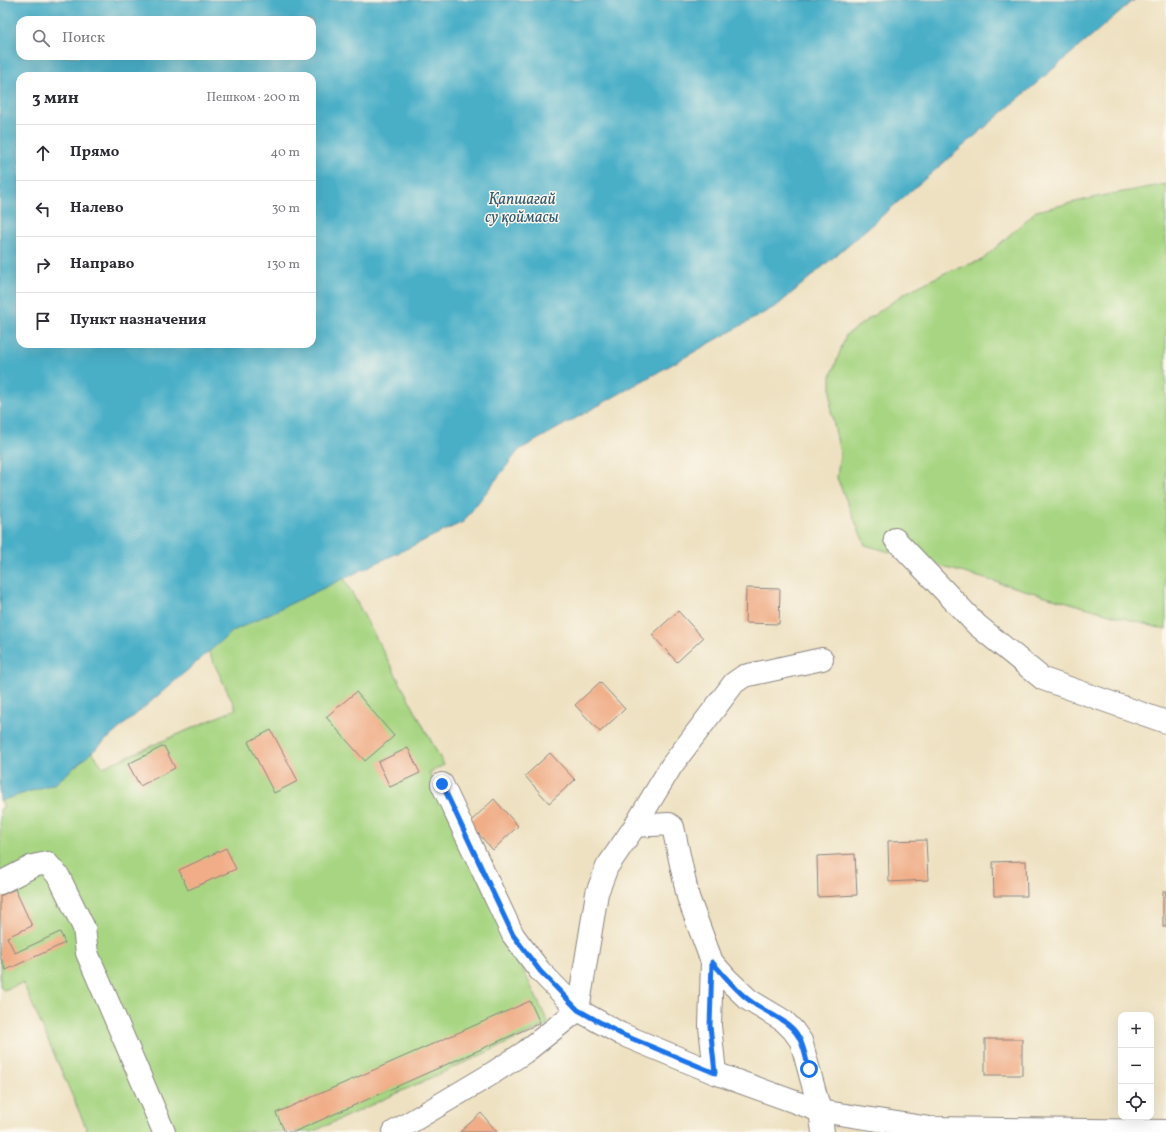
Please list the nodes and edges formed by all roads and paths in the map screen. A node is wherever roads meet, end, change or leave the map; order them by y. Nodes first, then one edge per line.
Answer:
1 (895, 539) dead end
2 (822, 659) dead end
3 (1166, 722) edge
4 (442, 784) dead end
5 (635, 826) junction
6 (0, 883) edge
7 (712, 962) junction
8 (578, 1010) junction
9 (715, 1073) junction
10 (821, 1122) edge
11 (948, 1130) edge
12 (1036, 1130) edge
13 (1166, 1131) edge
14 (164, 1132) edge
15 (394, 1132) edge

1 - 3 lane
2 - 5 lane
4 - 8 lane
5 - 7 lane
5 - 8 lane
6 - 14 lane
7 - 9 lane
7 - 10 lane
8 - 9 lane
8 - 15 lane
9 - 10 lane
10 - 11 lane
11 - 12 lane
12 - 13 lane

